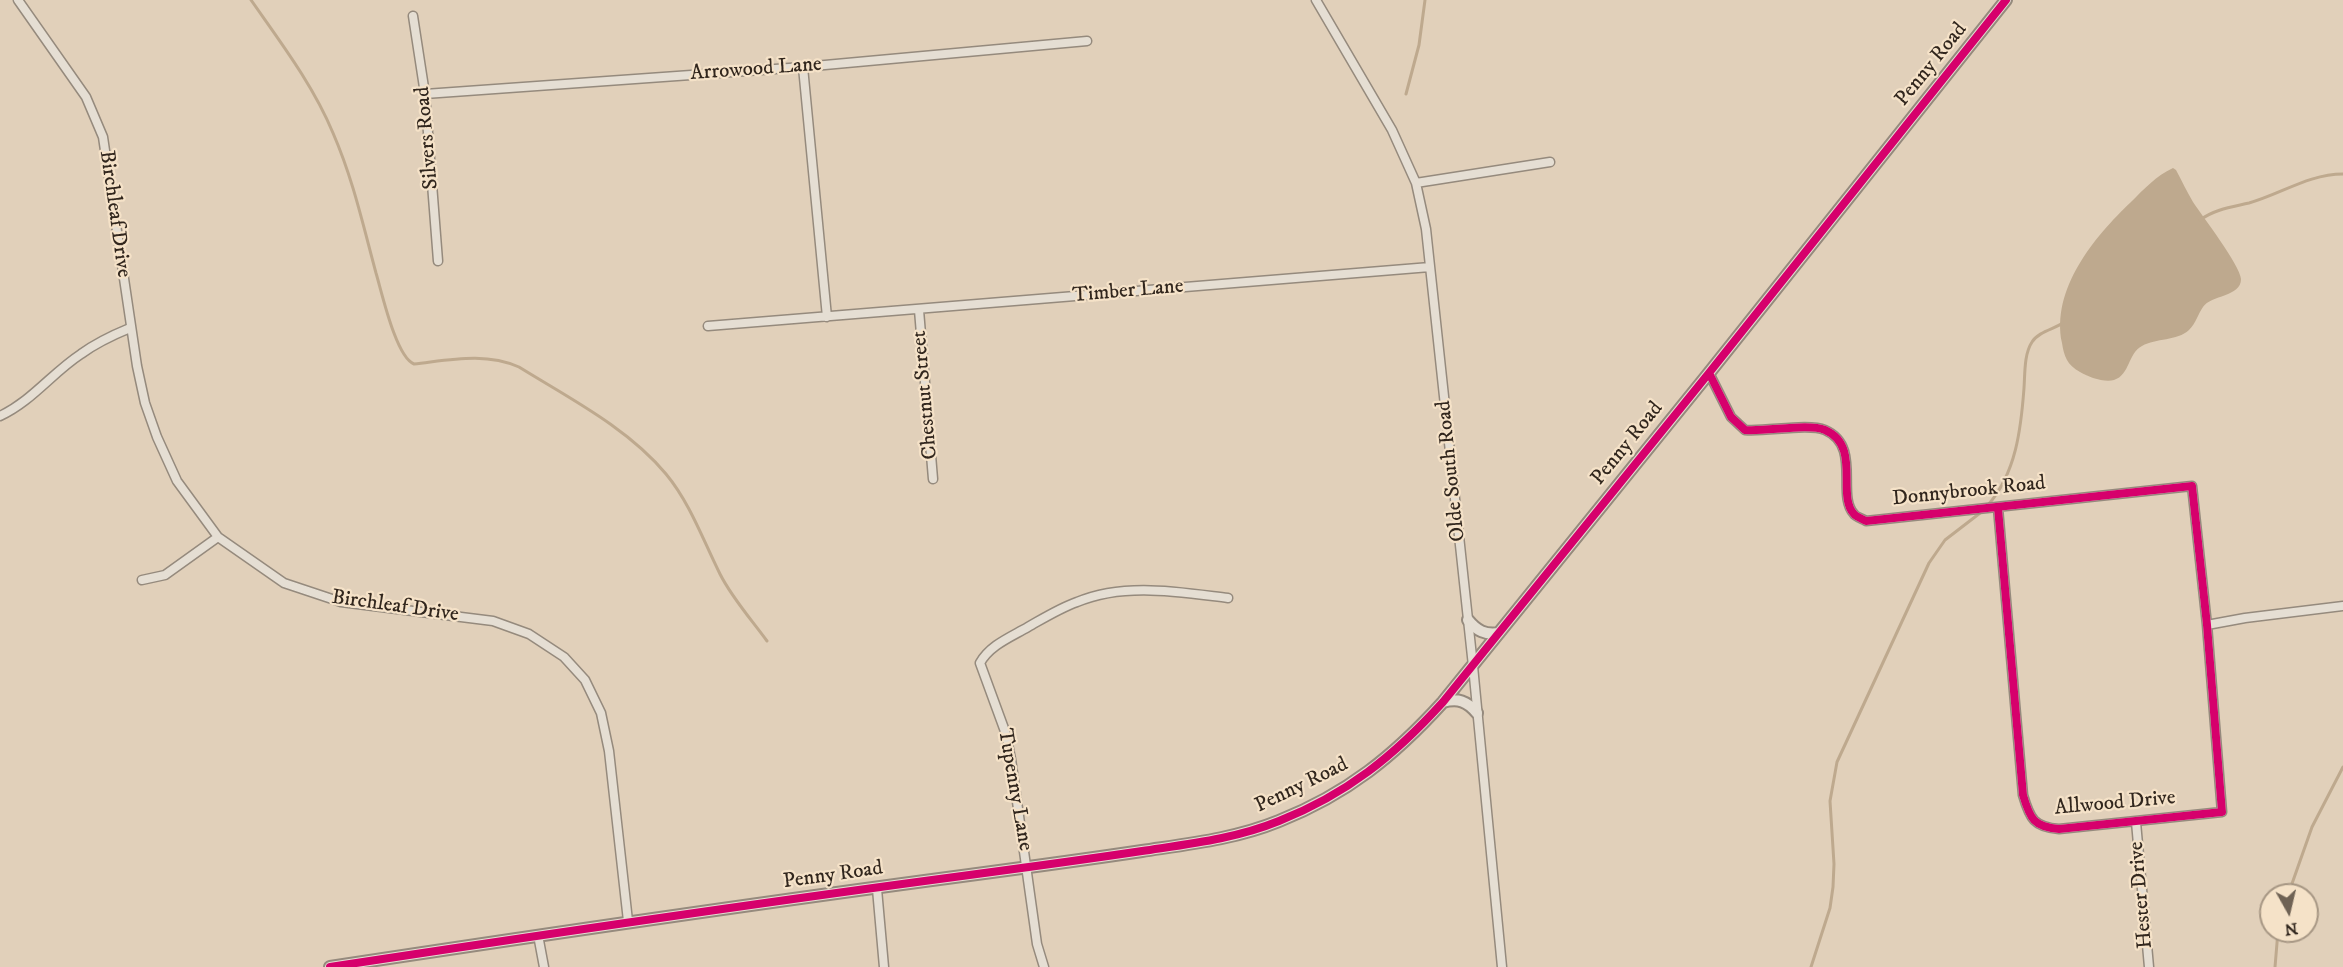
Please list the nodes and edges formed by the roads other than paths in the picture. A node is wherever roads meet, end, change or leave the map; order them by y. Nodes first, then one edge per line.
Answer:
1 (18, 0) edge
2 (1316, 0) edge
3 (2006, 0) edge
4 (413, 16) dead end
5 (1087, 41) dead end
6 (802, 67) junction
7 (424, 94) junction
8 (1550, 162) dead end
9 (1416, 183) junction
10 (438, 261) dead end
11 (1430, 267) junction
12 (919, 310) junction
13 (827, 317) junction
14 (708, 326) dead end
15 (130, 328) junction
16 (1709, 374) junction
17 (0, 416) edge
18 (933, 479) dead end
19 (1998, 508) junction
20 (218, 537) junction
21 (142, 580) dead end
22 (1228, 598) dead end
23 (2343, 606) edge
24 (1468, 620) junction
25 (2207, 625) junction
26 (1499, 633) junction
27 (1473, 666) junction
28 (1443, 702) junction
29 (1477, 713) junction
30 (2136, 822) junction
31 (1027, 868) junction
32 (878, 889) junction
33 (628, 921) junction
34 (538, 935) junction
35 (330, 967) edge
36 (544, 967) edge
37 (884, 967) edge
38 (1044, 967) edge
39 (1502, 967) edge
40 (2148, 967) edge

1 - 15 street, Birchleaf Drive
2 - 9 street, Olde South Road
3 - 16 street, Penny Road
4 - 7 street, Silvers Road
5 - 6 street, Arrowood Lane
6 - 7 street, Arrowood Lane
6 - 13 street
7 - 10 street, Silvers Road
8 - 9 street
9 - 11 street, Olde South Road
11 - 12 street, Timber Lane
11 - 24 street, Olde South Road
12 - 13 street, Timber Lane
12 - 18 street, Chestnut Street
13 - 14 street, Timber Lane
15 - 17 street
15 - 20 street, Birchleaf Drive
16 - 19 street, Donnybrook Road
16 - 26 street, Penny Road
19 - 25 street, Donnybrook Road
19 - 30 street, Allwood Drive
20 - 21 street
20 - 33 street, Birchleaf Drive
22 - 31 street, Tupenny Lane
23 - 25 street
24 - 26 street
24 - 27 street, Olde South Road
25 - 30 street, Allwood Drive
26 - 27 street, Penny Road
27 - 28 street, Penny Road
27 - 29 street, Olde South Road
28 - 29 street
28 - 31 street, Penny Road
29 - 39 street, Olde South Road
30 - 40 street, Hester Drive
31 - 32 street, Penny Road
31 - 38 street, Tupenny Lane
32 - 33 street, Penny Road
32 - 37 street
33 - 34 street, Penny Road
34 - 35 street, Penny Road
34 - 36 street

